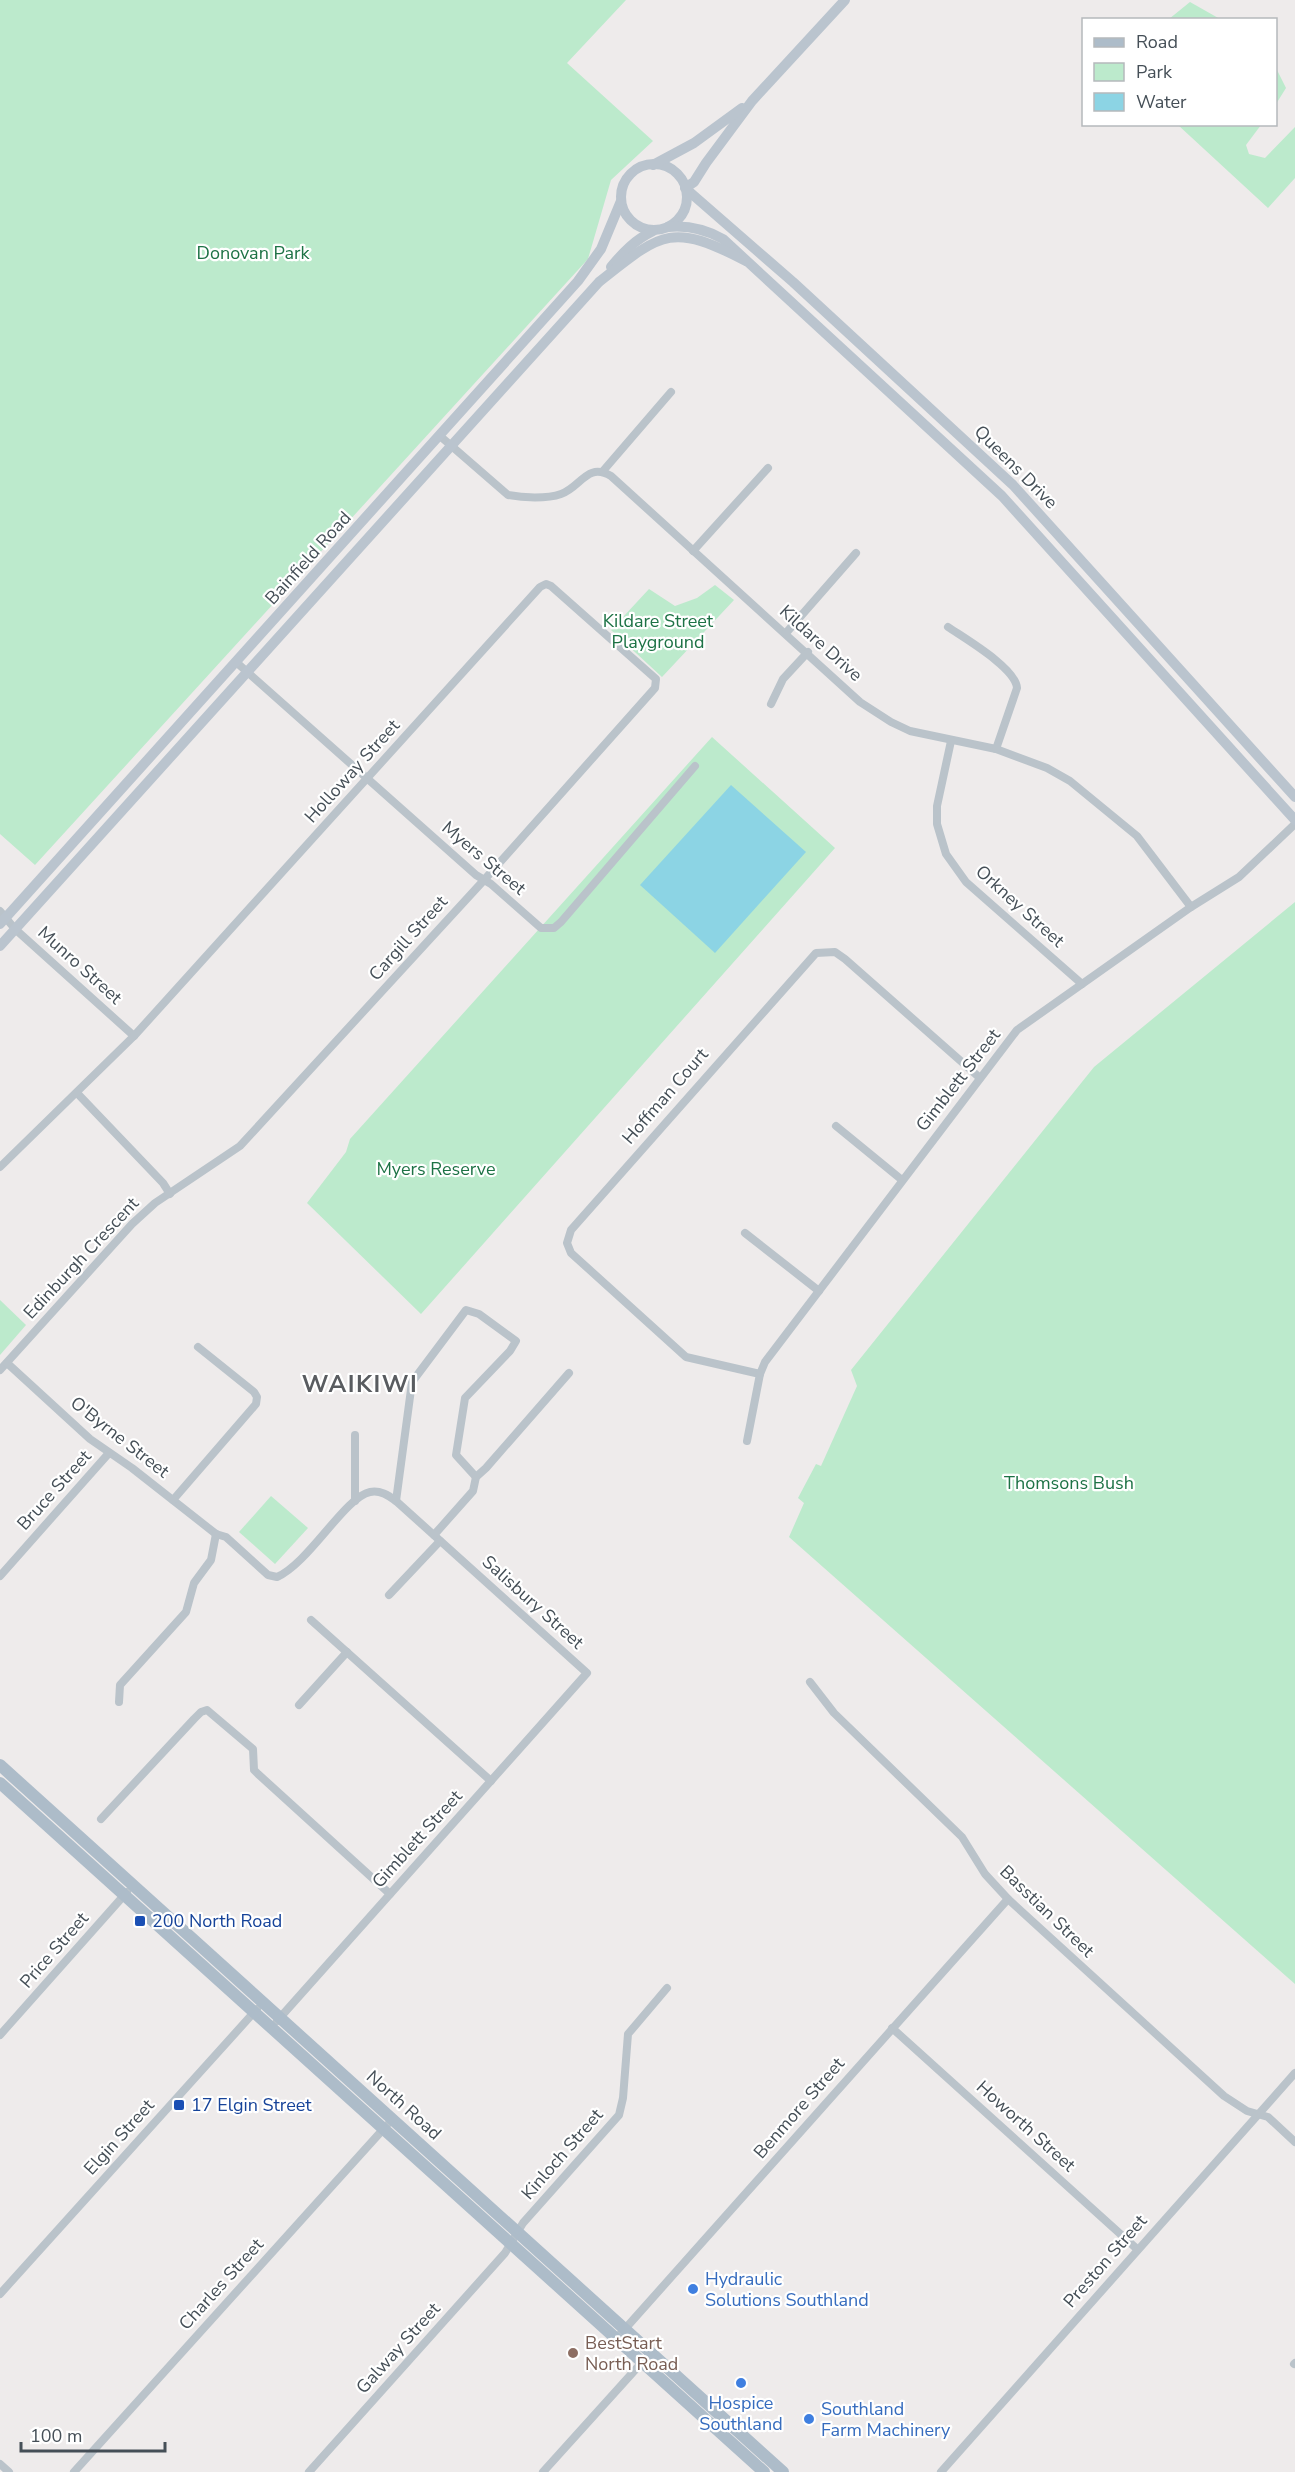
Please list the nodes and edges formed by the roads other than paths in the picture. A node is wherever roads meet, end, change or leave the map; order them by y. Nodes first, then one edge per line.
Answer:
1 (845, 0) edge
2 (752, 100) junction
3 (653, 165) junction
4 (685, 188) junction
5 (621, 201) junction
6 (668, 227) junction
7 (653, 230) junction
8 (650, 244) joint
9 (746, 261) junction
10 (599, 282) junction
11 (793, 282) junction
12 (783, 294) junction
13 (671, 392) dead end
14 (440, 436) junction
15 (451, 446) junction
16 (992, 464) junction
17 (768, 468) dead end
18 (603, 471) junction
19 (981, 476) junction
20 (693, 551) junction
21 (856, 553) dead end
22 (948, 627) dead end
23 (786, 633) junction
24 (808, 652) junction
25 (236, 662) junction
26 (248, 672) junction
27 (655, 688) joint
28 (771, 704) dead end
29 (951, 741) junction
30 (996, 749) junction
31 (695, 766) dead end
32 (367, 778) junction
33 (119, 793) junction
34 (1295, 796) edge
35 (130, 802) junction
36 (1295, 822) edge
37 (484, 879) junction
38 (1191, 907) junction
39 (2, 917) edge
40 (15, 930) junction
41 (0, 946) edge
42 (1082, 984) junction
43 (134, 1036) junction
44 (980, 1078) junction
45 (77, 1093) junction
46 (836, 1126) dead end
47 (0, 1167) edge
48 (903, 1180) junction
49 (170, 1194) junction
50 (745, 1233) dead end
51 (819, 1291) junction
52 (198, 1347) dead end
53 (6, 1363) junction
54 (0, 1370) edge
55 (569, 1373) dead end
56 (760, 1374) junction
57 (355, 1435) dead end
58 (747, 1440) dead end
59 (109, 1453) junction
60 (476, 1477) junction
61 (173, 1500) junction
62 (396, 1500) junction
63 (355, 1501) junction
64 (216, 1534) junction
65 (437, 1538) junction
66 (0, 1576) edge
67 (389, 1595) dead end
68 (311, 1620) dead end
69 (347, 1653) junction
70 (587, 1673) joint
71 (810, 1682) dead end
72 (118, 1702) dead end
73 (299, 1705) dead end
74 (0, 1765) edge
75 (491, 1781) junction
76 (0, 1783) edge
77 (101, 1820) dead end
78 (133, 1886) junction
79 (390, 1894) junction
80 (124, 1896) junction
81 (1008, 1899) junction
82 (667, 1988) dead end
83 (263, 2003) junction
84 (254, 2013) junction
85 (280, 2018) junction
86 (271, 2028) junction
87 (892, 2028) junction
88 (0, 2035) edge
89 (1295, 2073) edge
90 (1258, 2114) junction
91 (392, 2119) junction
92 (383, 2129) junction
93 (1295, 2142) edge
94 (518, 2232) junction
95 (511, 2244) junction
96 (1137, 2249) junction
97 (0, 2294) edge
98 (625, 2329) junction
99 (616, 2339) junction
100 (651, 2352) junction
101 (642, 2362) junction
102 (0, 2464) edge
103 (781, 2471) edge
104 (9, 2472) edge
105 (74, 2472) edge
106 (309, 2472) edge
107 (543, 2472) edge
108 (764, 2472) edge
109 (941, 2472) edge

1 - 2 main road, Bainfield Road
2 - 3 main road, Bainfield Road
2 - 4 main road, Bainfield Road
3 - 4 main road
3 - 5 main road, Bainfield Road
4 - 6 main road
4 - 11 main road, Queens Drive
5 - 7 main road
5 - 14 main road, Bainfield Road
6 - 7 main road, Bainfield Road
6 - 9 main road, Queens Drive
7 - 10 main road, Bainfield Road
8 - 9 main road, Queens Drive
8 - 10 main road, Bainfield Road
9 - 12 main road, Queens Drive
10 - 15 main road, Bainfield Road
11 - 12 main road
11 - 16 main road, Queens Drive
12 - 19 main road, Queens Drive
13 - 18 street
14 - 15 street
14 - 25 main road, Bainfield Road
15 - 18 street
15 - 26 main road, Bainfield Road
16 - 19 main road
16 - 34 main road, Queens Drive
17 - 20 street
18 - 20 street, Kildare Drive
19 - 36 main road, Queens Drive
20 - 23 street, Kildare Drive
21 - 23 street
22 - 30 street
23 - 24 street, Kildare Drive
24 - 28 street
24 - 29 street, Kildare Drive
25 - 26 street, Myers Street
25 - 33 main road, Bainfield Road
26 - 32 street, Myers Street
26 - 35 main road, Bainfield Road
27 - 32 street, Holloway Street
27 - 37 street, Cargill Street
29 - 30 street, Kildare Drive
29 - 42 street, Orkney Street
30 - 38 street, Kildare Drive
31 - 37 street, Myers Street
32 - 37 street, Myers Street
32 - 43 street, Holloway Street
33 - 35 main road
33 - 39 main road, Bainfield Road
35 - 40 main road, Bainfield Road
36 - 38 street, Gimblett Street
37 - 49 street, Cargill Street
38 - 42 street, Gimblett Street
39 - 40 street, Munro Street
40 - 41 main road, Bainfield Road
40 - 43 street, Munro Street
42 - 44 street, Gimblett Street
43 - 45 street, Holloway Street
44 - 48 street, Gimblett Street
44 - 56 street, Hoffman Court
45 - 47 street
45 - 49 street
46 - 48 street
48 - 51 street, Gimblett Street
49 - 53 street, Edinburgh Crescent
50 - 51 street
51 - 56 street, Gimblett Street
52 - 61 street
53 - 54 street, Edinburgh Crescent
53 - 59 street, O'Byrne Street
55 - 60 street
56 - 58 street, Gimblett Street
57 - 63 street
59 - 61 street, O'Byrne Street
59 - 66 street, Bruce Street
60 - 62 street
60 - 65 street
61 - 64 street, O'Byrne Street
62 - 63 street
62 - 65 street, Salisbury Street
63 - 64 street, O'Byrne Street
64 - 72 street
65 - 67 street
65 - 70 street, Salisbury Street
68 - 69 street
69 - 73 street
69 - 75 street
70 - 75 street, Gimblett Street
71 - 81 street, Basstian Street
74 - 78 main road, North Road
75 - 79 street, Gimblett Street
76 - 80 main road, North Road
77 - 79 street
78 - 80 street, Price Street
78 - 83 main road, North Road
79 - 85 street, Gimblett Street
80 - 84 main road, North Road
80 - 88 street, Price Street
81 - 87 street, Benmore Street
81 - 90 street, Basstian Street
82 - 94 street, Kinloch Street
83 - 84 street, Elgin Street
83 - 85 main road, North Road
84 - 86 main road, North Road
84 - 97 street, Elgin Street
85 - 86 street, Gimblett Street
85 - 91 main road, North Road
86 - 92 main road, North Road
87 - 96 street, Howorth Street
87 - 98 street, Benmore Street
89 - 90 street, Preston Street
90 - 93 street, Basstian Street
90 - 96 street, Preston Street
91 - 92 street, Charles Street
91 - 94 main road, North Road
92 - 95 main road, North Road
92 - 105 street, Charles Street
94 - 95 street, Kinloch Street
94 - 98 main road, North Road
95 - 99 main road, North Road
95 - 106 street, Galway Street
96 - 109 street, Preston Street
98 - 99 street, Benmore Street
98 - 100 main road, North Road
99 - 101 main road, North Road
100 - 101 street
100 - 103 main road, North Road
101 - 107 street
101 - 108 main road, North Road
102 - 104 street

